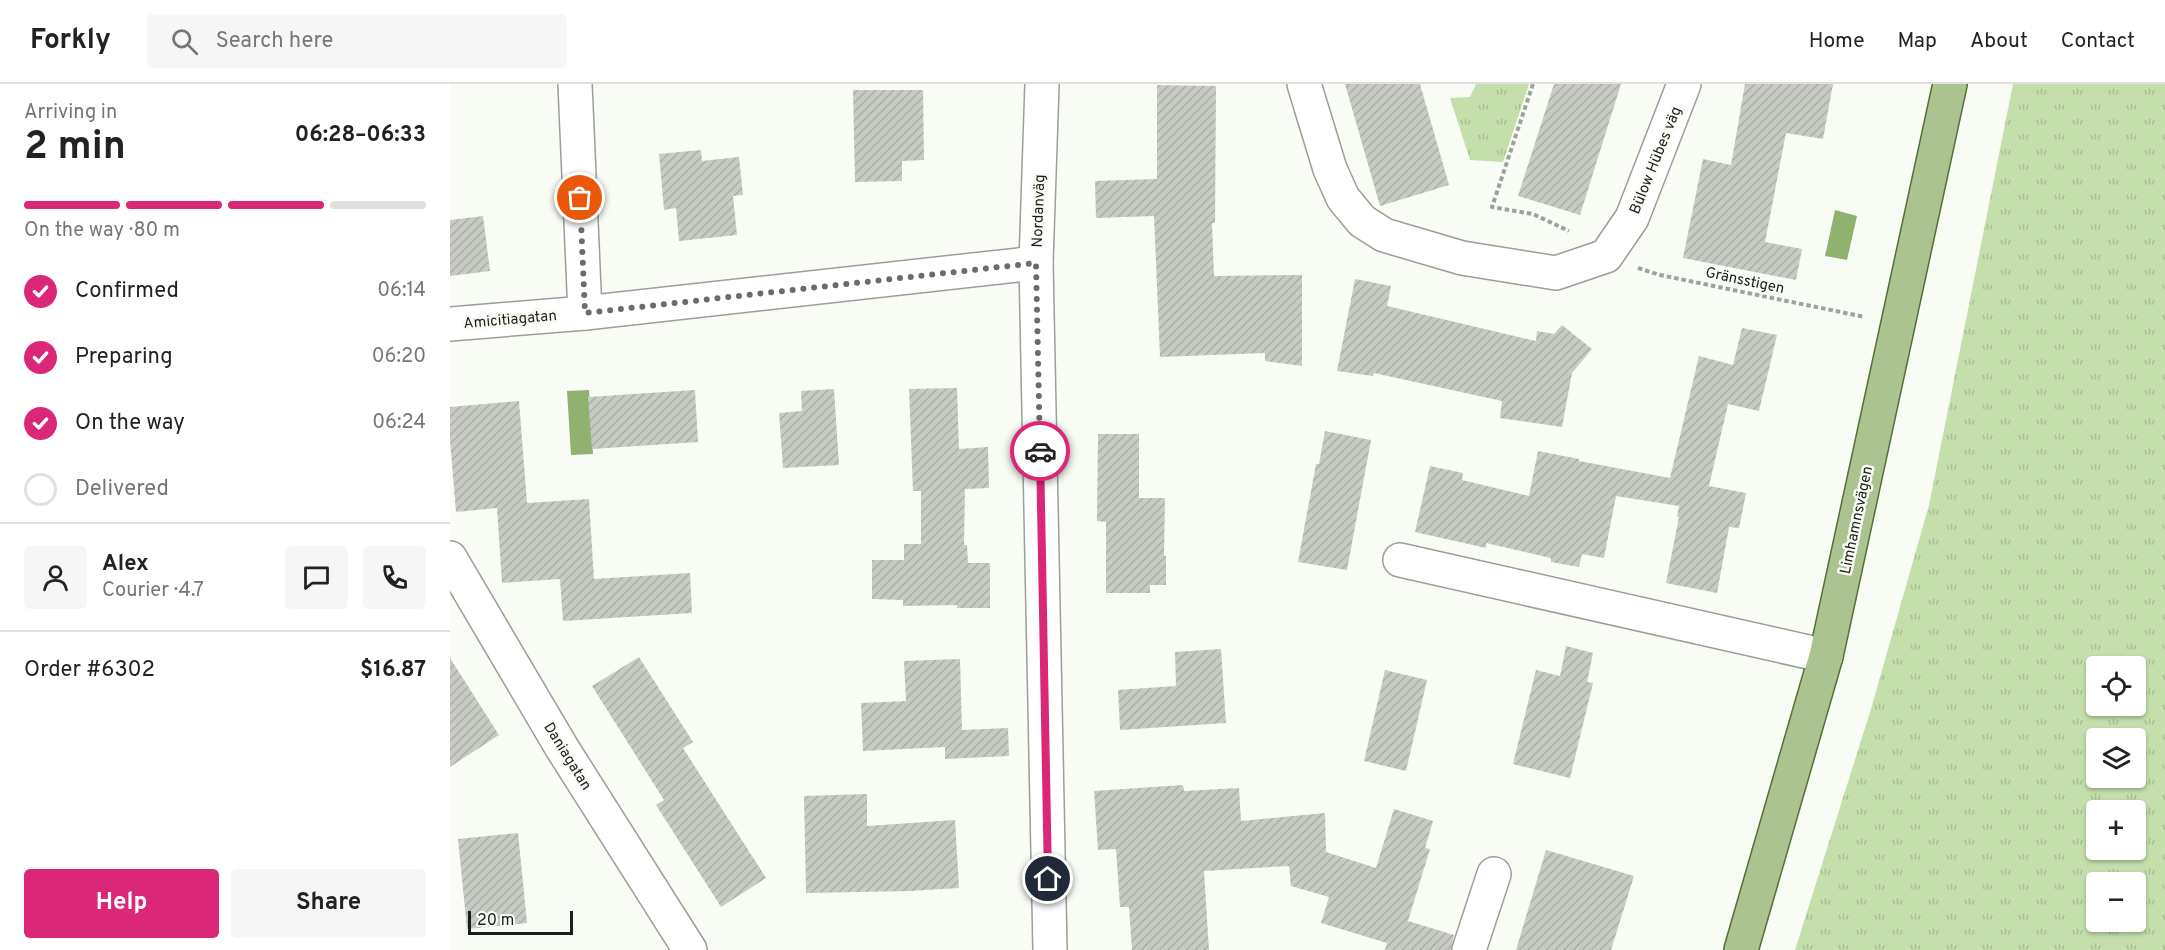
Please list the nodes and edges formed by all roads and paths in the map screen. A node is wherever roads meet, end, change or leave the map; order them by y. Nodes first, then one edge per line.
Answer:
1 (574, 84) edge
2 (1042, 84) edge
3 (1304, 84) edge
4 (1533, 84) edge
5 (1684, 84) edge
6 (1950, 84) edge
7 (1606, 256) junction
8 (1036, 263) junction
9 (585, 313) junction
10 (1869, 318) dead end
11 (450, 324) edge
12 (450, 558) edge
13 (1400, 560) dead end
14 (1826, 656) junction
15 (1494, 874) dead end
16 (690, 950) edge
17 (1050, 950) edge
18 (1469, 950) edge
19 (1741, 950) edge

1 - 9 street
2 - 8 street, Nordanväg
3 - 7 street
4 - 7 path, Gränsstigen
5 - 7 street, Bülow Hübes väg
6 - 14 main road, Limhamnsvägen
7 - 10 path, Gränsstigen
8 - 9 street, Amicitiagatan
8 - 17 street, Nordanväg
9 - 11 street, Amicitiagatan
12 - 16 street, Daniagatan
13 - 14 street
14 - 19 main road, Limhamnsvägen
15 - 18 street

